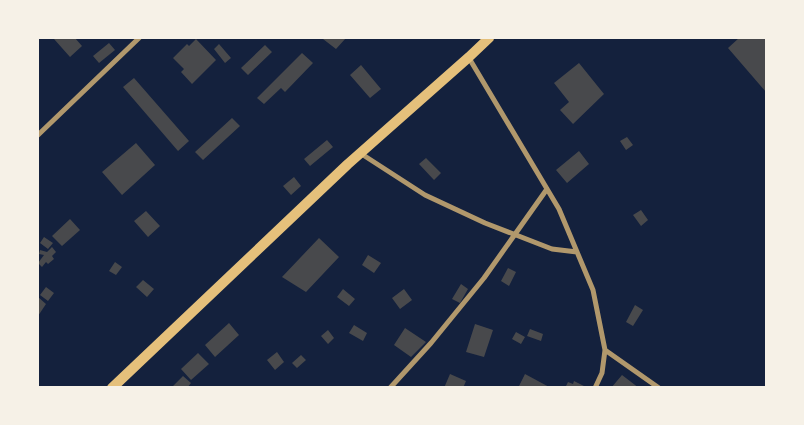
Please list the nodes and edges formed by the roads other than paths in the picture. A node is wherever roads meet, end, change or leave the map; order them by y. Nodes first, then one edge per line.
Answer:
1 (139, 38) edge
2 (488, 38) edge
3 (469, 57) junction
4 (38, 135) edge
5 (360, 153) junction
6 (547, 189) junction
7 (515, 235) junction
8 (577, 252) junction
9 (605, 350) junction
10 (112, 388) edge
11 (390, 388) edge
12 (595, 388) edge
13 (660, 388) edge

1 - 4 street
2 - 3 main road
3 - 5 main road
3 - 6 street
5 - 7 street
5 - 10 main road
6 - 7 street
6 - 8 street
7 - 8 street
7 - 11 street
8 - 9 street
9 - 12 street
9 - 13 street

